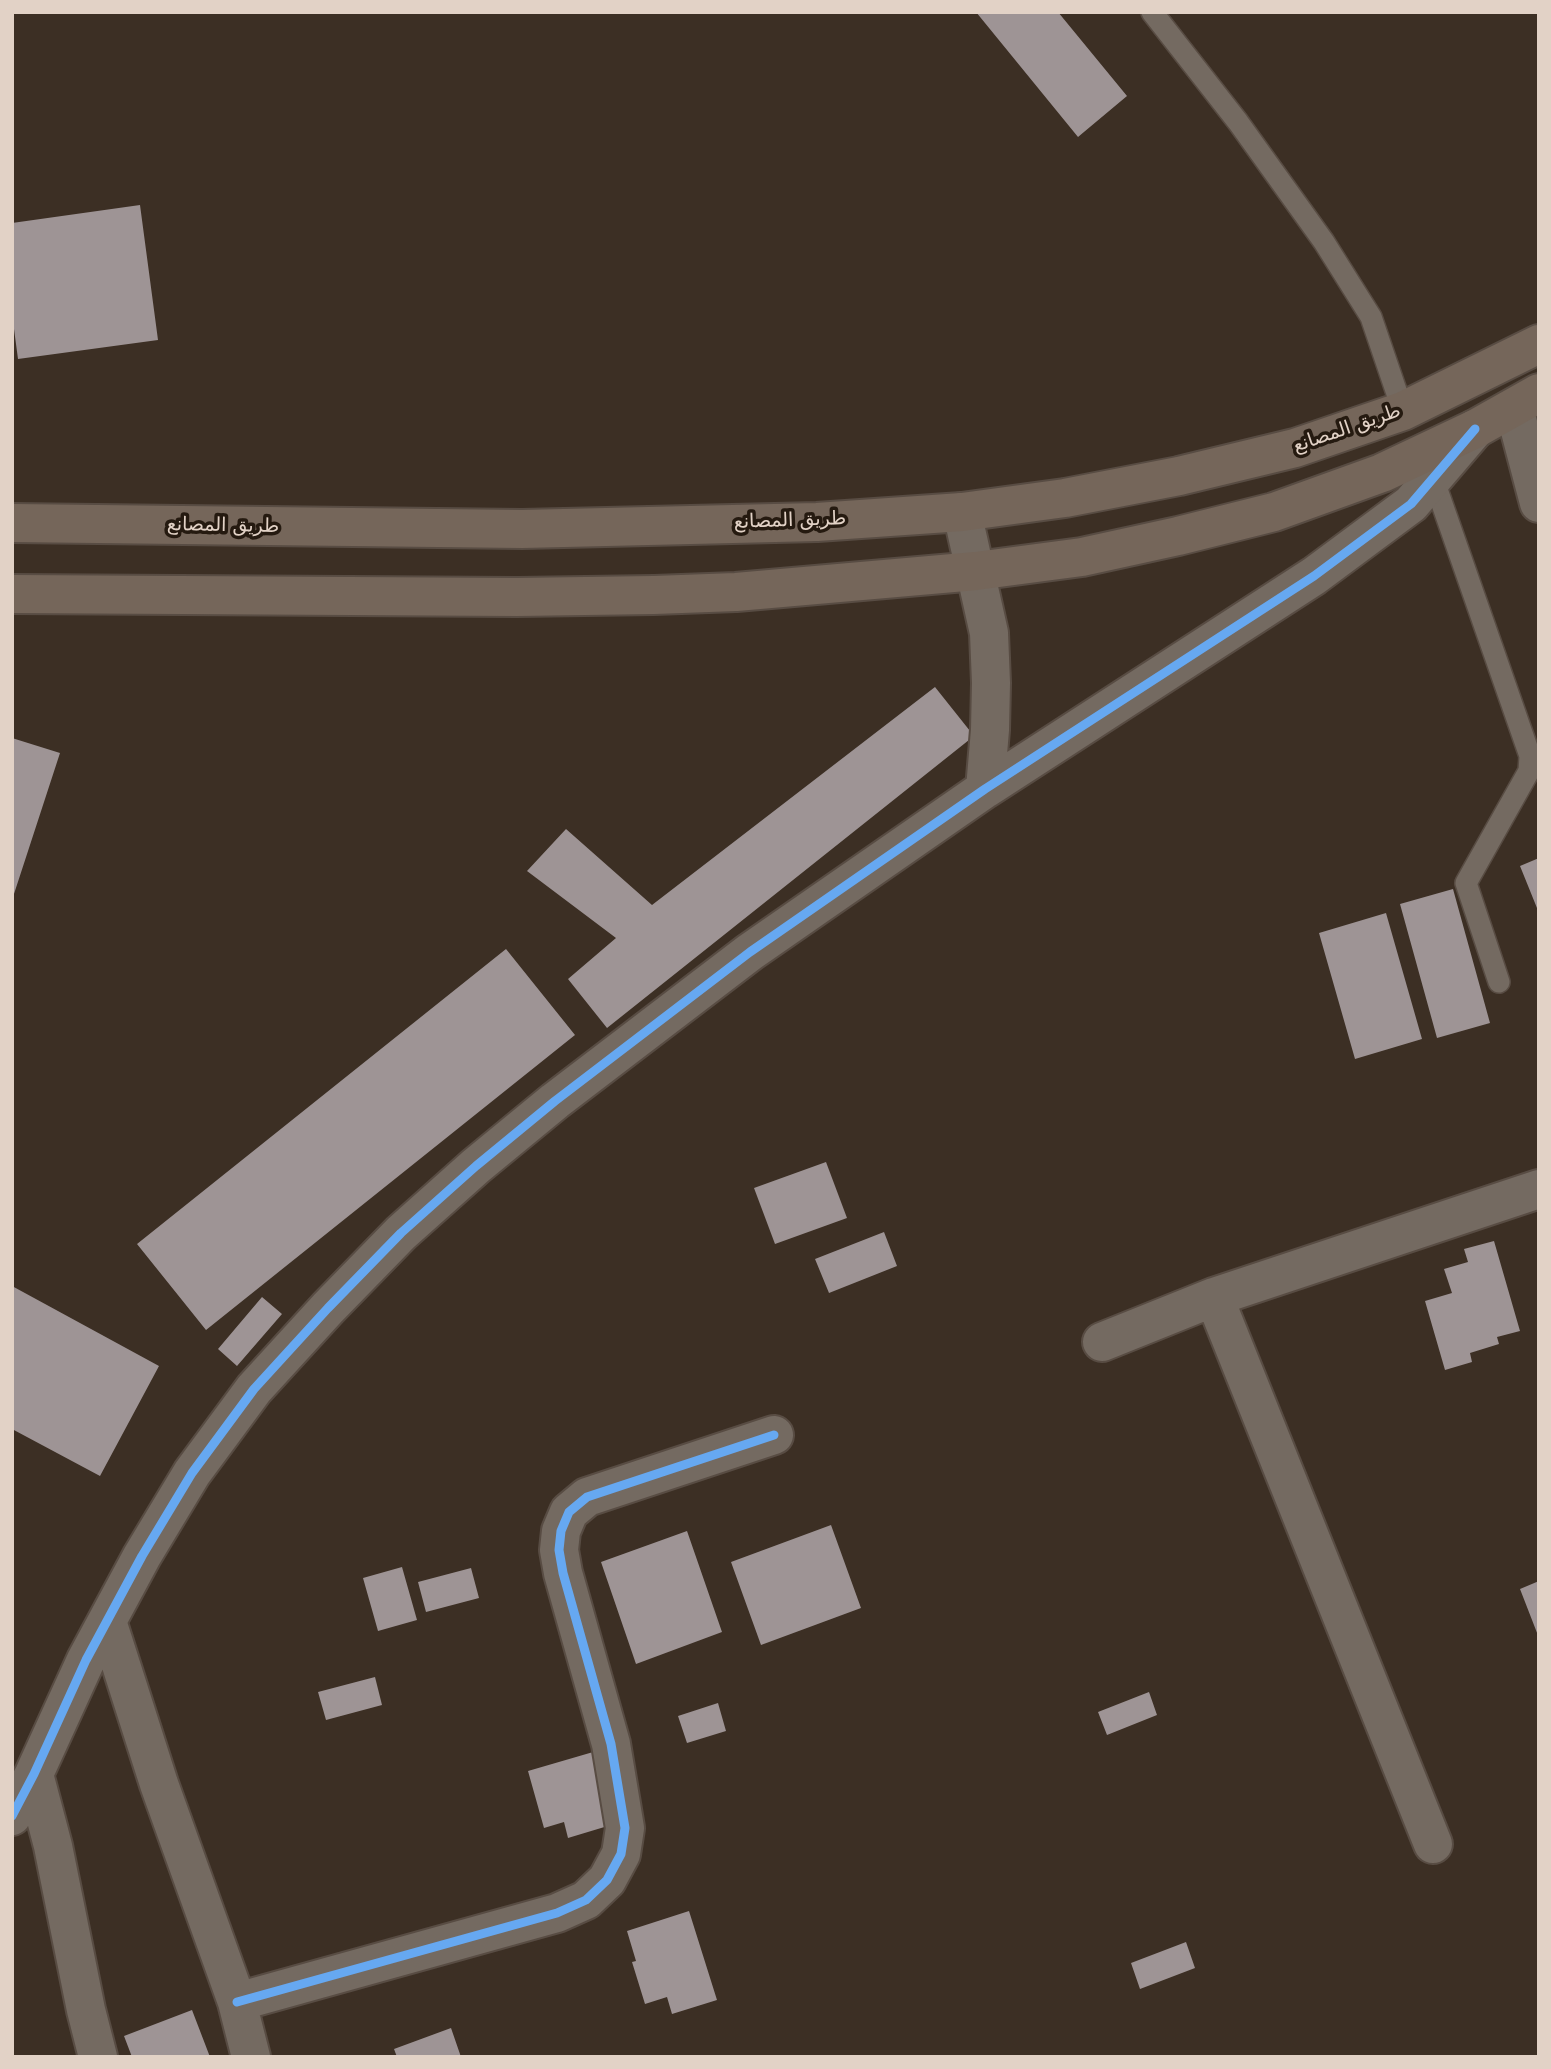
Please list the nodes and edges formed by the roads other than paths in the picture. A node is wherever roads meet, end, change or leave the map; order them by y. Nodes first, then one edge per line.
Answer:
1 (1152, 12) edge
2 (1539, 344) edge
3 (1527, 401) edge
4 (1403, 411) junction
5 (1475, 429) junction
6 (1433, 478) junction
7 (1539, 503) edge
8 (962, 512) junction
9 (12, 523) edge
10 (976, 571) junction
11 (12, 594) edge
12 (985, 789) junction
13 (1499, 982) dead end
14 (1539, 1189) edge
15 (1214, 1297) junction
16 (1102, 1342) dead end
17 (774, 1434) dead end
18 (107, 1621) junction
19 (34, 1774) junction
20 (12, 1816) edge
21 (1433, 1844) dead end
22 (237, 2002) junction
23 (98, 2057) edge
24 (251, 2057) edge

1 - 4 lane
2 - 4 main road, طريق المصانع
3 - 5 main road
3 - 7 street
4 - 8 main road, طريق المصانع
5 - 6 street
5 - 10 main road
6 - 12 street
6 - 13 lane
8 - 9 main road, طريق المصانع
8 - 10 street
10 - 11 main road
10 - 12 street
12 - 18 street
14 - 15 street
15 - 16 street
15 - 21 street
17 - 22 street
18 - 19 street
18 - 22 street
19 - 20 street
19 - 23 street
22 - 24 street

